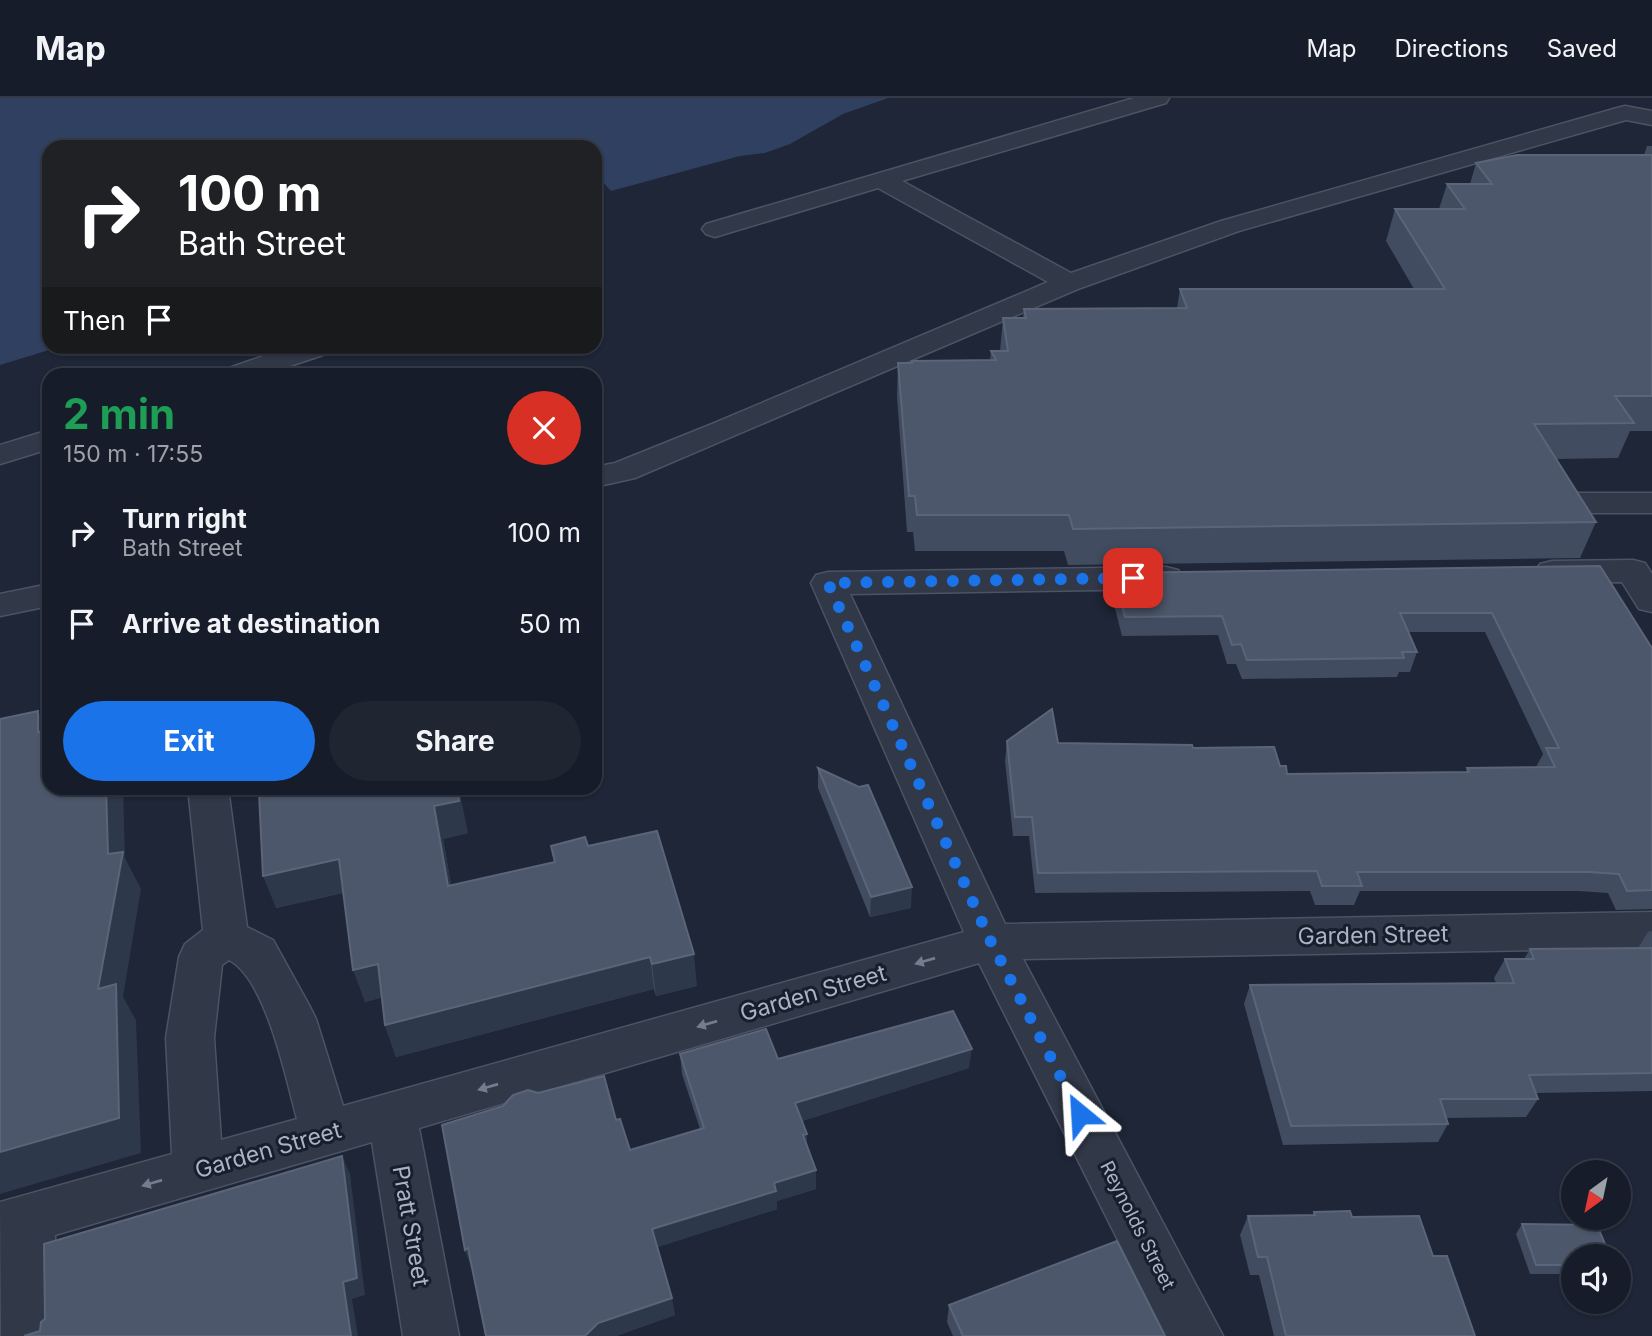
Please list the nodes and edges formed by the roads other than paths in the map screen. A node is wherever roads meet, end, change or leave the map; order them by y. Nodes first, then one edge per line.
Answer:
1 (1158, 98) edge
2 (1652, 118) edge
3 (881, 180) junction
4 (715, 229) dead end
5 (1069, 283) junction
6 (298, 354) edge
7 (257, 368) edge
8 (42, 441) edge
9 (0, 456) edge
10 (602, 476) edge
11 (1578, 503) edge
12 (1652, 503) edge
13 (1522, 573) edge
14 (1203, 577) edge
15 (42, 596) edge
16 (1652, 601) edge
17 (0, 605) edge
18 (209, 795) edge
19 (1652, 930) edge
20 (226, 937) junction
21 (991, 942) junction
22 (392, 1115) junction
23 (326, 1134) junction
24 (198, 1170) junction
25 (15, 1222) edge
26 (29, 1336) edge
27 (431, 1336) edge
28 (1195, 1336) edge

1 - 3 street
2 - 5 street
3 - 4 street
3 - 5 street
5 - 10 street
6 - 7 street
8 - 9 street
11 - 12 street
13 - 16 street
14 - 21 street, Reynolds Street
15 - 17 street
18 - 20 street
19 - 21 street, Garden Street
20 - 23 street
20 - 24 street
21 -> 22 street, Garden Street
21 - 28 street, Reynolds Street
22 - 23 street, Garden Street
22 - 27 street, Pratt Street
23 - 24 street, Garden Street
24 -> 25 street, Garden Street
25 - 26 street

